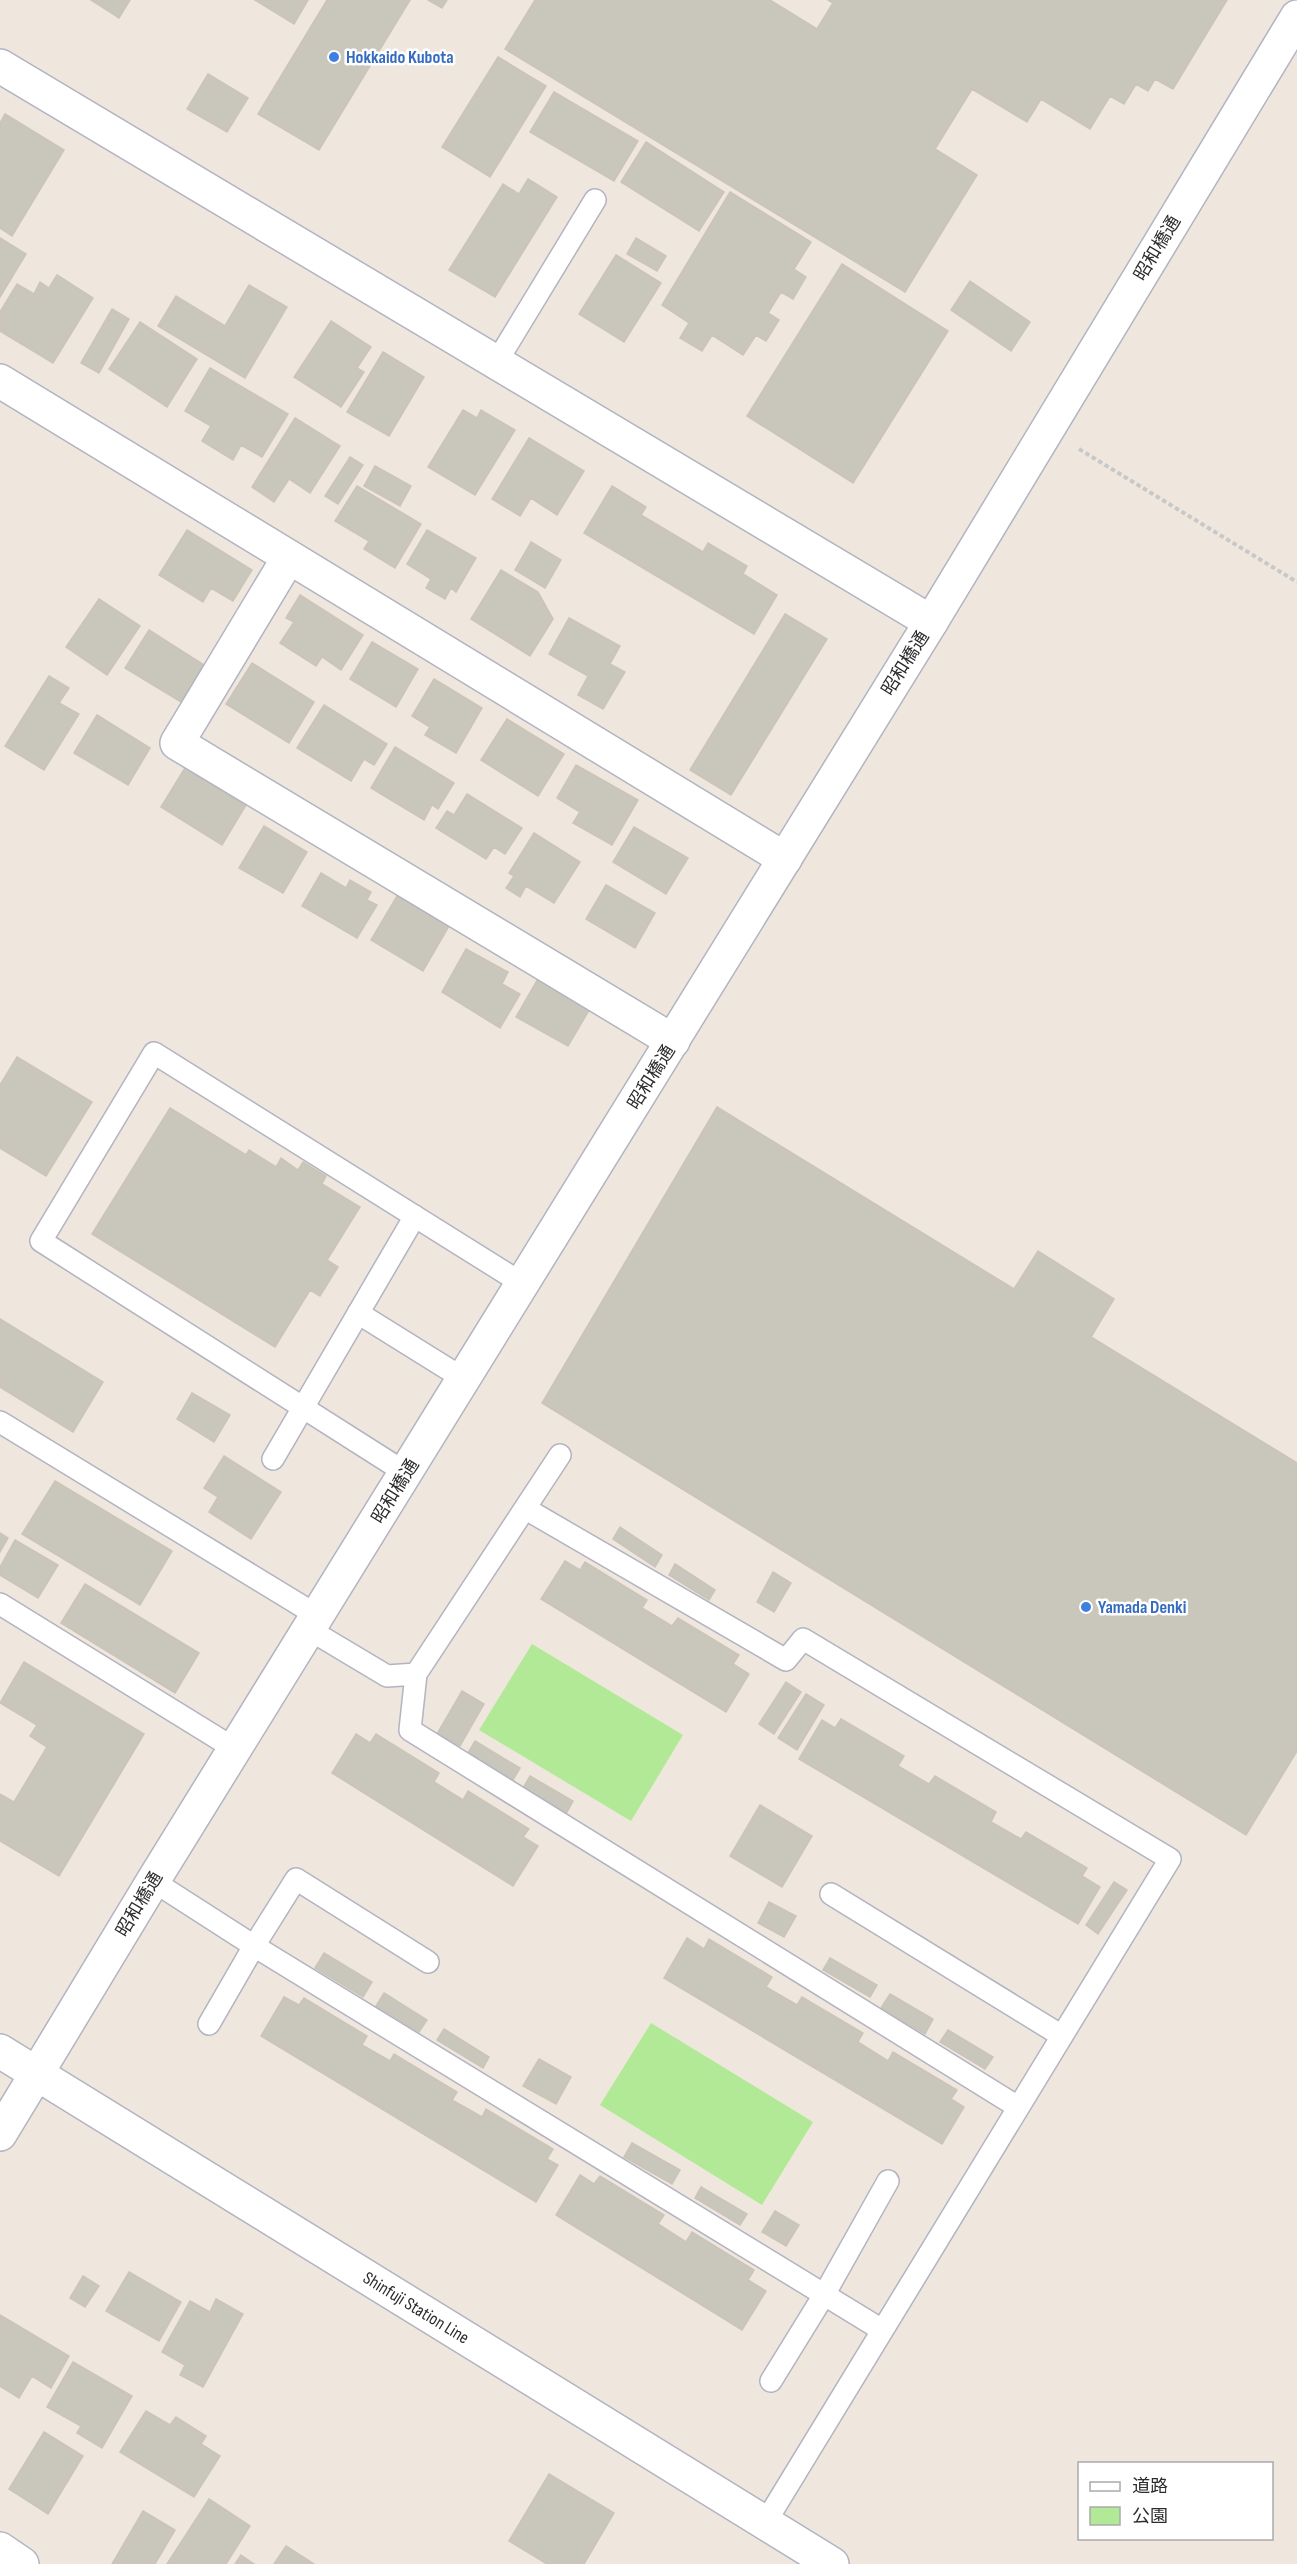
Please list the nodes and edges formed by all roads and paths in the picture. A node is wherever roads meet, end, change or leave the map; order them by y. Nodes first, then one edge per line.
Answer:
1 (1297, 18) edge
2 (0, 66) edge
3 (595, 200) dead end
4 (496, 363) junction
5 (0, 381) edge
6 (1047, 429) junction
7 (290, 557) junction
8 (1297, 582) edge
9 (931, 622) junction
10 (785, 859) junction
11 (673, 1041) junction
12 (415, 1216) junction
13 (523, 1284) junction
14 (358, 1313) junction
15 (464, 1379) junction
16 (302, 1407) junction
17 (0, 1422) edge
18 (560, 1455) dead end
19 (273, 1459) dead end
20 (406, 1473) junction
21 (526, 1509) junction
22 (0, 1604) edge
23 (314, 1623) junction
24 (416, 1674) junction
25 (235, 1749) junction
26 (153, 1881) junction
27 (831, 1894) dead end
28 (254, 1946) junction
29 (428, 1962) dead end
30 (209, 2024) dead end
31 (1062, 2036) junction
32 (0, 2051) edge
33 (37, 2073) junction
34 (1018, 2107) junction
35 (0, 2134) edge
36 (888, 2181) dead end
37 (824, 2295) junction
38 (882, 2330) junction
39 (771, 2381) dead end
40 (765, 2523) junction
41 (0, 2549) edge
42 (22, 2564) edge
43 (832, 2564) edge

1 - 6 street, 昭和橋通
2 - 4 street
3 - 4 lane
4 - 9 street
5 - 7 street
6 - 8 path
6 - 9 street, 昭和橋通
7 - 10 street
7 - 11 street
9 - 10 street, 昭和橋通
10 - 11 street, 昭和橋通
11 - 13 street, 昭和橋通
12 - 13 lane
12 - 14 lane
12 - 16 lane
13 - 15 street, 昭和橋通
14 - 15 lane
14 - 16 lane
15 - 20 street, 昭和橋通
16 - 19 lane
16 - 20 lane
17 - 23 lane
18 - 21 lane
20 - 23 street, 昭和橋通
21 - 24 lane
21 - 31 lane
22 - 25 lane
23 - 24 lane
23 - 25 street, 昭和橋通
24 - 34 lane
25 - 26 street, 昭和橋通
26 - 28 lane
26 - 33 street, 昭和橋通
27 - 31 lane
28 - 29 lane
28 - 30 lane
28 - 37 lane
31 - 34 lane
32 - 33 street, Shinfuji Station Line
33 - 35 street, 昭和橋通
33 - 40 street, Shinfuji Station Line
34 - 38 lane
36 - 37 lane
37 - 38 lane
37 - 39 lane
38 - 40 lane
40 - 43 street, Shinfuji Station Line
41 - 42 street

